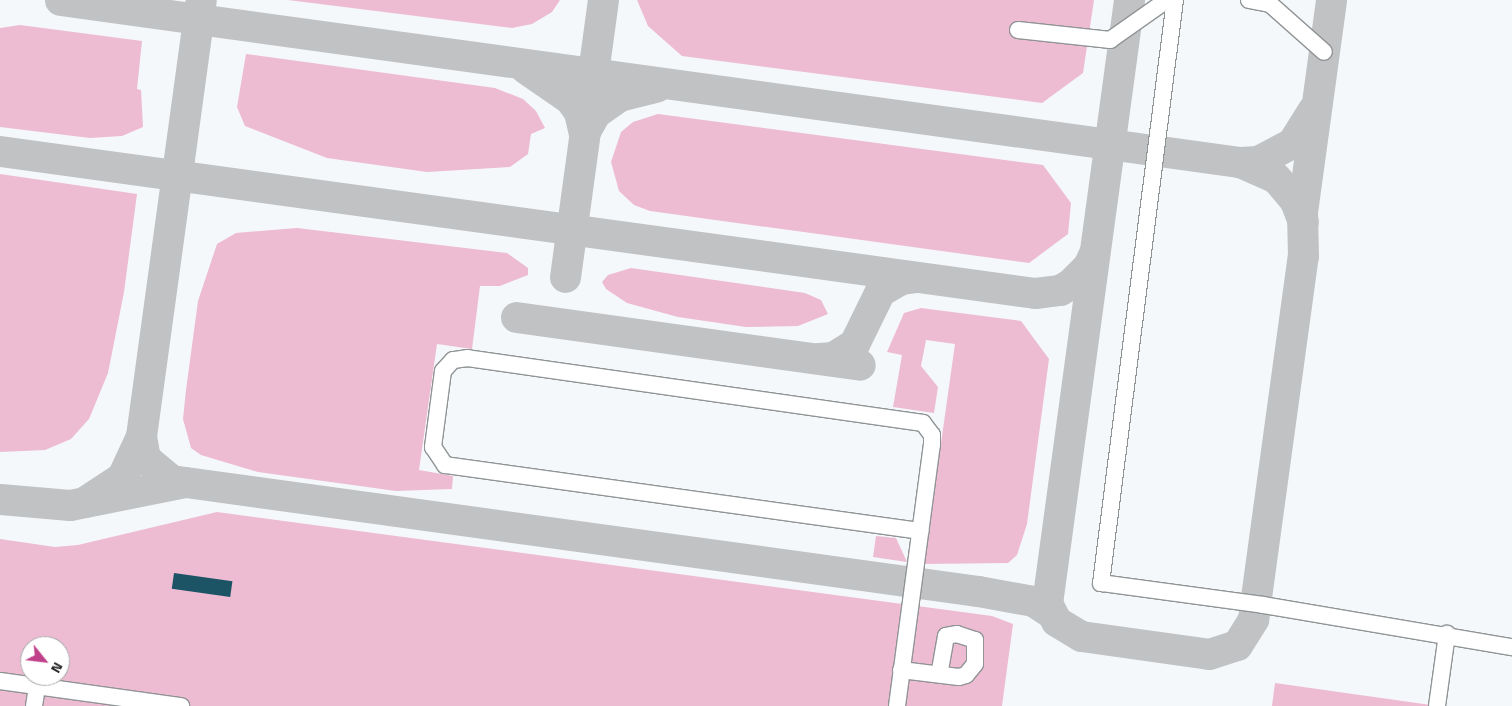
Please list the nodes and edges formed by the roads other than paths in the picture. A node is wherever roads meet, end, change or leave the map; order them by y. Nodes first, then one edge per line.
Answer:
1 (1167, 0) edge
2 (1175, 0) edge
3 (1248, 0) edge
4 (1018, 30) dead end
5 (1324, 52) dead end
6 (920, 531) junction
7 (1447, 634) junction
8 (1512, 647) edge
9 (901, 670) junction
10 (939, 674) dead end
11 (0, 681) edge
12 (20, 684) edge
13 (37, 686) joint
14 (34, 706) edge
15 (181, 706) edge
16 (897, 706) edge
17 (1437, 706) edge

1 - 4 lane
2 - 7 lane
3 - 5 lane
6 - 6 lane
6 - 9 lane
7 - 8 lane
7 - 17 lane
9 - 10 lane
9 - 16 lane
11 - 12 lane
13 - 14 lane
13 - 15 lane

